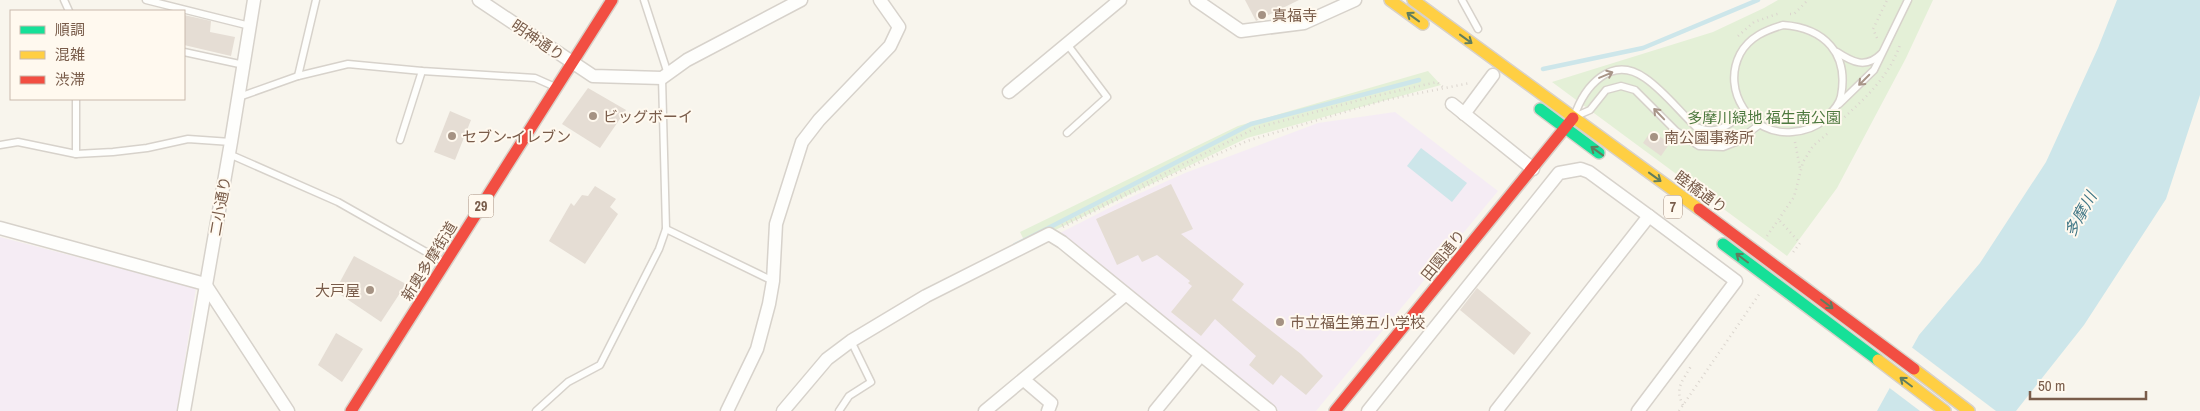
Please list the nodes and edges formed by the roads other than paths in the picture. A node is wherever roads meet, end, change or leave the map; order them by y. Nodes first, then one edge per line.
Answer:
1 (146, 0) edge
2 (254, 0) edge
3 (316, 0) edge
4 (479, 0) edge
5 (612, 0) edge
6 (644, 0) edge
7 (802, 0) edge
8 (880, 0) edge
9 (1120, 0) edge
10 (1196, 0) edge
11 (1355, 0) edge
12 (1390, 0) edge
13 (1413, 0) edge
14 (1437, 0) edge
15 (1462, 0) edge
16 (1908, 0) edge
17 (1429, 12) junction
18 (250, 26) junction
19 (1478, 29) dead end
20 (1431, 30) dead end
21 (1067, 44) junction
22 (1883, 51) junction
23 (185, 52) edge
24 (1837, 52) junction
25 (572, 63) junction
26 (244, 65) junction
27 (1481, 67) dead end
28 (422, 72) junction
29 (1493, 75) junction
30 (298, 76) junction
31 (665, 76) junction
32 (1504, 83) dead end
33 (556, 87) junction
34 (1009, 92) dead end
35 (239, 97) junction
36 (76, 100) edge
37 (1532, 103) dead end
38 (1452, 104) dead end
39 (1840, 104) junction
40 (1746, 112) junction
41 (1464, 114) junction
42 (1574, 117) junction
43 (1759, 125) junction
44 (1565, 128) junction
45 (1067, 133) dead end
46 (400, 140) dead end
47 (0, 145) edge
48 (230, 148) junction
49 (76, 154) junction
50 (1606, 158) dead end
51 (1533, 169) junction
52 (1649, 216) junction
53 (0, 228) edge
54 (666, 229) junction
55 (1713, 236) dead end
56 (445, 263) junction
57 (773, 281) junction
58 (205, 284) junction
59 (1125, 295) junction
60 (851, 341) junction
61 (1200, 356) junction
62 (1024, 380) junction
63 (184, 411) edge
64 (288, 411) edge
65 (351, 411) edge
66 (536, 411) edge
67 (727, 411) edge
68 (783, 411) edge
69 (839, 411) edge
70 (985, 411) edge
71 (1048, 411) edge
72 (1155, 411) edge
73 (1270, 411) edge
74 (1335, 411) edge
75 (1368, 411) edge
76 (1496, 411) edge
77 (1638, 411) edge
78 (1945, 411) edge
79 (1969, 411) edge

1 - 18 lane
2 - 18 street, 二小通り
3 - 30 lane
4 - 25 street, 明神通り
5 - 25 main road, 新奥多摩街道 / 29
6 - 31 lane
7 - 31 street
8 - 57 street
9 - 21 street
10 - 11 street
20 -> 12 main road
13 - 17 main road, 睦橋通り / 7
14 - 17 street
15 - 19 lane
16 - 22 lane
17 -> 42 main road, 睦橋通り / 7
18 - 26 street, 二小通り
21 - 34 street
21 - 45 lane
22 - 24 lane
22 -> 39 lane
23 - 26 lane
24 - 39 lane
24 - 40 lane
25 - 31 street, 明神通り
25 - 33 main road, 新奥多摩街道 / 29
26 - 35 street, 二小通り
27 - 29 main road
28 - 30 lane
28 - 33 lane
28 - 46 lane
29 - 32 main road
29 - 41 street
30 - 35 lane
31 - 54 lane
33 - 56 main road, 新奥多摩街道 / 29
35 - 48 street, 二小通り
36 - 49 lane
37 - 44 main road
38 - 41 street
39 - 43 lane
42 -> 40 lane
40 - 43 lane
41 - 51 street
43 -> 42 lane
42 - 44 main road, 田園通り
42 -> 79 main road, 睦橋通り / 7
50 -> 44 main road
44 - 51 main road, 田園通り
47 - 49 lane
48 - 49 lane
48 - 56 lane
48 - 58 street, 二小通り
51 - 74 main road, 田園通り
52 - 75 street
52 - 76 street
52 - 77 street
53 - 58 street
54 - 57 lane
54 - 66 lane
78 -> 55 main road, 睦橋通り
56 - 65 main road, 新奥多摩街道 / 29
57 - 67 street
58 - 63 street, 二小通り
58 - 64 street
59 - 60 street
59 - 61 street
59 - 62 street
60 - 68 street
60 - 69 lane
61 - 72 street
61 - 73 street
62 - 70 street
62 - 71 street

